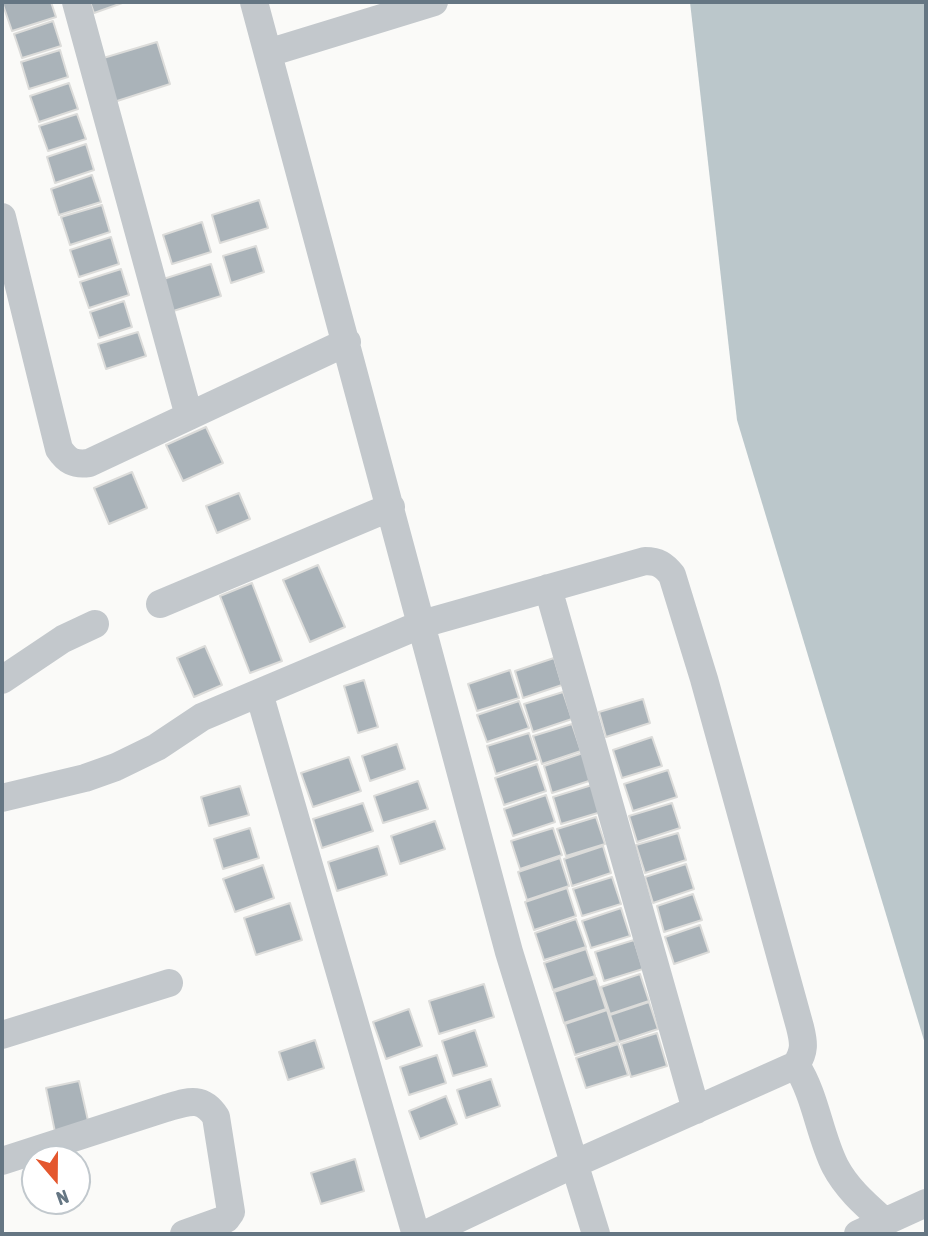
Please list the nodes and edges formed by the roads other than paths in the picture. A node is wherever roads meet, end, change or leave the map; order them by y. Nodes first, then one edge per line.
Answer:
1 (76, 2) edge
2 (254, 2) edge
3 (435, 2) edge
4 (268, 53) junction
5 (2, 217) edge
6 (347, 342) junction
7 (189, 416) junction
8 (391, 507) junction
9 (548, 589) junction
10 (160, 604) dead end
11 (95, 624) dead end
12 (422, 624) junction
13 (2, 680) edge
14 (259, 693) junction
15 (2, 798) edge
16 (169, 983) dead end
17 (2, 1035) edge
18 (796, 1065) junction
19 (695, 1110) junction
20 (2, 1161) edge
21 (575, 1164) junction
22 (926, 1203) edge
23 (885, 1222) junction
24 (408, 1231) edge
25 (184, 1234) edge
26 (596, 1234) edge
27 (858, 1234) edge

1 - 7 street
2 - 4 street
3 - 4 street
4 - 6 street
5 - 7 street
6 - 7 street
6 - 8 street
8 - 10 street
8 - 12 street
9 - 12 street
9 - 18 street
9 - 19 street
11 - 13 street
12 - 14 street
12 - 21 street
14 - 15 street
14 - 24 street
16 - 17 street
18 - 19 street
18 - 23 street
19 - 21 street
20 - 25 street
21 - 24 street
21 - 26 street
22 - 23 street
23 - 27 street

